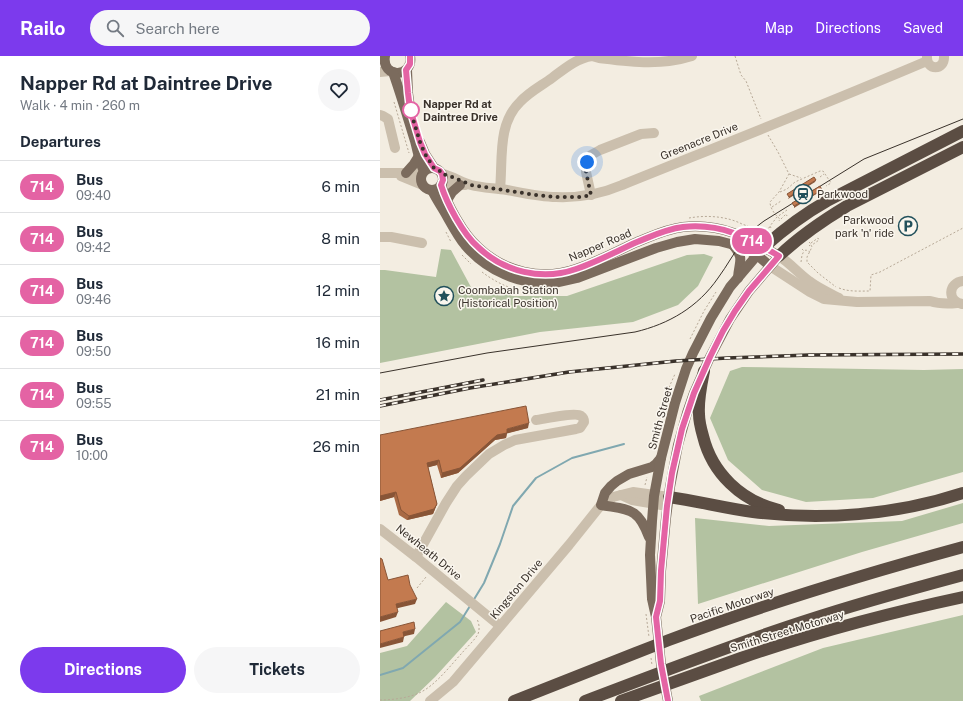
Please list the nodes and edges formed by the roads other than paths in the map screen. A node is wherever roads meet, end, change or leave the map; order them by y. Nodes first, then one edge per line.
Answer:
1 (411, 56) edge
2 (592, 56) edge
3 (692, 56) edge
4 (946, 57) edge
5 (927, 58) edge
6 (383, 60) edge
7 (406, 70) junction
8 (388, 72) edge
9 (380, 115) edge
10 (963, 131) edge
11 (654, 133) dead end
12 (963, 147) edge
13 (395, 148) dead end
14 (419, 156) junction
15 (423, 172) junction
16 (380, 173) edge
17 (402, 174) junction
18 (438, 180) junction
19 (423, 185) junction
20 (460, 185) junction
21 (471, 185) junction
22 (500, 189) junction
23 (591, 195) junction
24 (447, 200) junction
25 (380, 237) edge
26 (422, 243) dead end
27 (733, 245) junction
28 (760, 251) junction
29 (779, 256) junction
30 (770, 266) junction
31 (738, 278) junction
32 (963, 281) edge
33 (951, 291) junction
34 (845, 300) junction
35 (930, 301) junction
36 (960, 304) edge
37 (704, 371) junction
38 (536, 420) dead end
39 (662, 458) junction
40 (963, 493) edge
41 (654, 500) junction
42 (668, 502) junction
43 (601, 505) junction
44 (795, 516) junction
45 (380, 529) edge
46 (651, 540) junction
47 (963, 547) edge
48 (416, 557) junction
49 (963, 575) edge
50 (963, 597) edge
51 (656, 617) junction
52 (500, 626) junction
53 (430, 701) edge
54 (514, 701) edge
55 (585, 701) edge
56 (621, 701) edge
57 (668, 701) edge

1 - 7 main road
2 - 3 street
2 - 22 street
4 - 5 street
5 - 23 street, Greenacre Drive
6 - 8 main road
7 - 8 main road
7 - 18 main road, Napper Road
8 - 14 main road
9 - 13 street
10 - 28 highway
11 - 23 street
12 - 29 highway
14 - 15 main road
14 - 17 main road
15 - 17 street
15 - 18 main road
15 - 19 main road
16 - 17 street
17 - 19 street
18 - 19 main road
18 - 20 street, Greenacre Drive
18 - 21 street, Greenacre Drive
18 - 24 main road, Napper Road
18 - 27 main road, Napper Road
20 - 21 street, Greenacre Drive
20 - 24 main road
21 - 22 street, Greenacre Drive
22 - 23 street, Greenacre Drive
24 - 28 main road, Napper Road
25 - 26 street
27 - 28 main road, Napper Road
27 - 31 main road
28 - 29 main road, Napper Road
28 - 30 main road, Napper Road
28 - 31 main road, Smith Street
29 - 30 main road, Smith Street
29 - 34 street
30 - 34 street
30 - 37 main road, Smith Street
31 - 39 main road, Smith Street
32 - 33 street
33 - 35 street
33 - 36 street
34 - 35 street
35 - 36 street
37 - 42 main road, Smith Street
37 - 44 highway
38 - 48 street
39 - 41 main road, Smith Street
39 - 43 main road
40 - 44 highway
41 - 42 street, Kingston Drive
41 - 43 street, Kingston Drive
41 - 46 main road, Smith Street
42 - 44 highway
42 - 51 main road, Smith Street
43 - 46 main road
43 - 52 street, Kingston Drive
45 - 48 street, Newheath Drive
46 - 51 main road, Smith Street
47 - 54 highway, Pacific Motorway
48 - 52 street, Newheath Drive
49 - 55 highway
50 - 56 highway, Smith Street Motorway
51 - 57 main road, Smith Street
52 - 53 street, Kingston Drive

